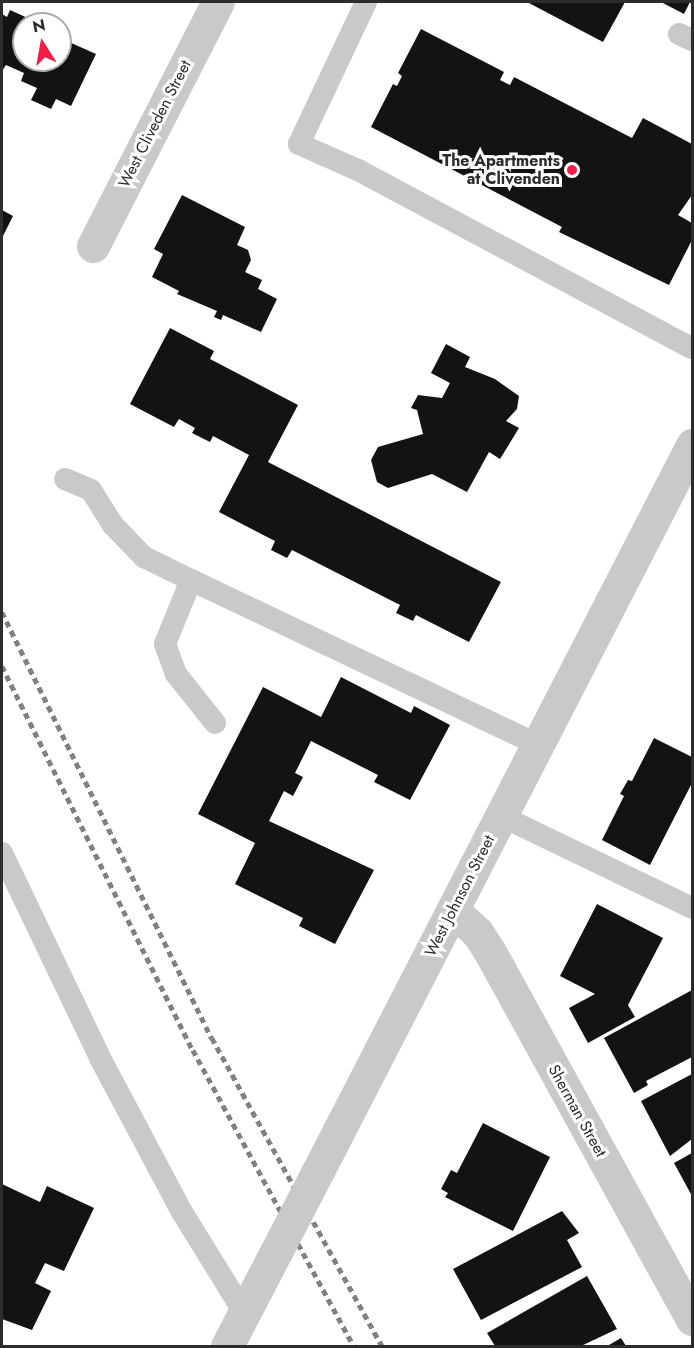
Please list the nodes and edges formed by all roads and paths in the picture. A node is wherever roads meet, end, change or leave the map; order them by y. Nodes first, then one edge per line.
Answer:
1 (218, 2) edge
2 (366, 2) edge
3 (93, 246) dead end
4 (693, 348) edge
5 (693, 445) edge
6 (65, 479) dead end
7 (191, 580) junction
8 (214, 723) dead end
9 (538, 745) junction
10 (501, 816) junction
11 (2, 853) edge
12 (693, 908) edge
13 (453, 910) junction
14 (244, 1314) junction
15 (693, 1319) edge
16 (227, 1347) edge

1 - 3 street, West Cliveden Street
2 - 4 lane
5 - 9 street, West Johnson Street
6 - 7 lane
7 - 8 lane
7 - 9 lane
9 - 10 street, West Johnson Street
10 - 12 lane
10 - 13 street, West Johnson Street
11 - 14 lane
13 - 14 street, West Johnson Street, bridge
13 - 15 street, Sherman Street
14 - 16 street, West Johnson Street

